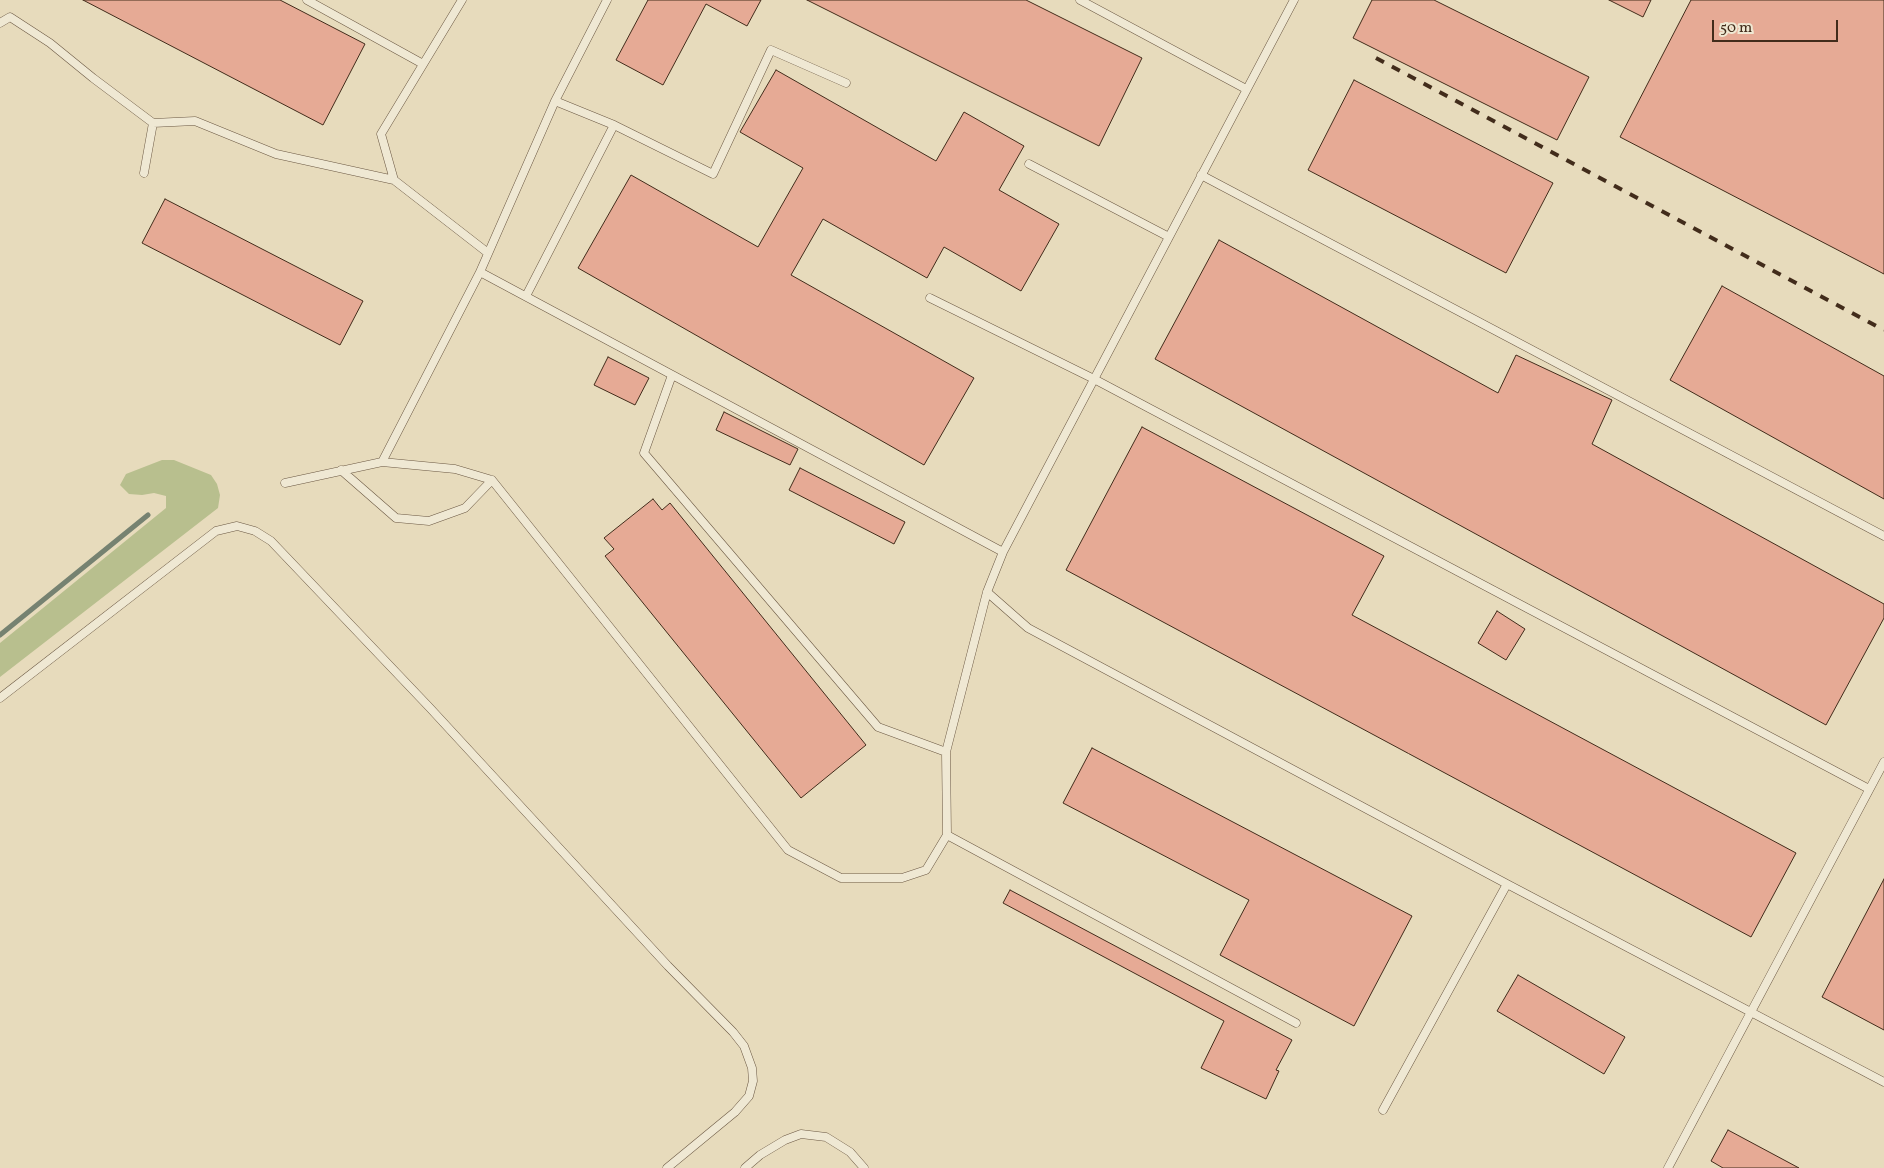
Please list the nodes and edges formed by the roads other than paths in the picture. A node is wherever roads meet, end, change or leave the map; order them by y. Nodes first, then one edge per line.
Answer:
1 (307, 0) edge
2 (462, 0) edge
3 (607, 0) edge
4 (1080, 0) edge
5 (1294, 0) edge
6 (0, 23) edge
7 (423, 64) junction
8 (846, 83) dead end
9 (1246, 89) junction
10 (555, 101) junction
11 (153, 123) junction
12 (614, 125) junction
13 (1029, 164) dead end
14 (144, 173) dead end
15 (1201, 175) junction
16 (394, 180) junction
17 (1169, 237) junction
18 (488, 254) junction
19 (480, 272) junction
20 (526, 296) junction
21 (930, 298) dead end
22 (672, 375) junction
23 (1094, 379) junction
24 (382, 462) junction
25 (342, 470) junction
26 (492, 480) junction
27 (285, 483) dead end
28 (1884, 536) edge
29 (1004, 552) junction
30 (987, 592) junction
31 (0, 698) edge
32 (946, 752) junction
33 (1884, 762) edge
34 (1870, 790) junction
35 (947, 835) junction
36 (1507, 884) junction
37 (1752, 1012) junction
38 (1296, 1023) dead end
39 (1884, 1082) edge
40 (1382, 1110) dead end
41 (667, 1168) edge
42 (745, 1168) edge
43 (864, 1168) edge
44 (1668, 1168) edge

1 - 7 lane
2 - 7 lane
3 - 10 lane
4 - 9 lane
5 - 9 lane
6 - 11 lane
7 - 16 lane
8 - 12 lane
9 - 15 lane
10 - 12 lane
10 - 18 lane
11 - 14 lane
11 - 16 lane
12 - 20 lane
13 - 17 lane
15 - 17 lane
15 - 28 lane
16 - 18 lane
17 - 23 lane
18 - 19 lane
19 - 20 lane
19 - 24 lane
20 - 22 lane
21 - 23 lane
22 - 29 lane
22 - 32 lane
23 - 29 lane
23 - 34 lane
24 - 25 lane
24 - 26 lane
25 - 26 lane
25 - 27 lane
26 - 35 lane
29 - 30 lane
30 - 32 lane
30 - 36 lane
31 - 41 lane
32 - 35 lane
33 - 34 lane
34 - 37 lane
35 - 38 lane
36 - 37 lane
36 - 40 lane
37 - 39 lane
37 - 44 lane
42 - 43 lane

